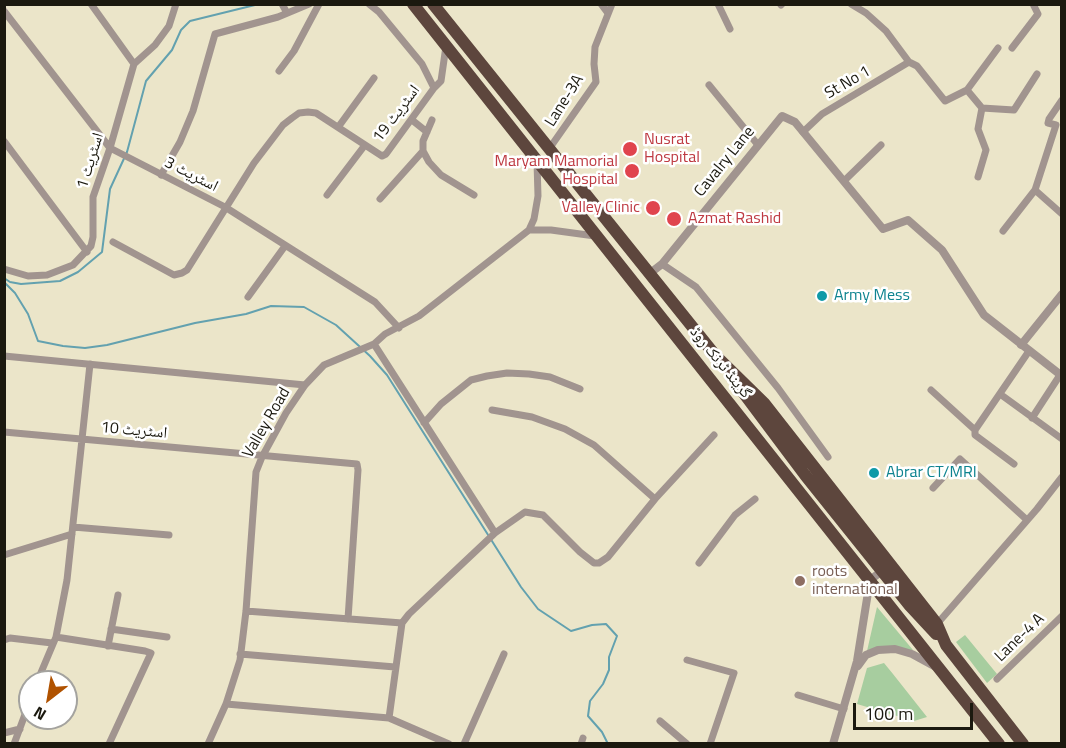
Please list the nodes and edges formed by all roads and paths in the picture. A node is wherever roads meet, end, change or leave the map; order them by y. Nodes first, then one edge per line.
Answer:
1 (91, 4) edge
2 (176, 4) edge
3 (282, 4) edge
4 (309, 4) edge
5 (319, 4) edge
6 (369, 4) edge
7 (413, 4) edge
8 (433, 4) edge
9 (601, 4) edge
10 (718, 4) edge
11 (1033, 4) edge
12 (856, 6) edge
13 (610, 8) edge
14 (4, 10) edge
15 (287, 13) junction
16 (730, 29) dead end
17 (446, 46) junction
18 (999, 48) dead end
19 (1012, 48) dead end
20 (909, 62) junction
21 (134, 64) junction
22 (279, 71) dead end
23 (1037, 74) dead end
24 (374, 78) dead end
25 (709, 85) dead end
26 (434, 88) junction
27 (967, 90) junction
28 (1062, 100) edge
29 (982, 108) junction
30 (412, 120) junction
31 (432, 120) dead end
32 (339, 126) junction
33 (1059, 126) edge
34 (427, 132) junction
35 (803, 132) junction
36 (4, 141) edge
37 (758, 144) junction
38 (365, 145) junction
39 (881, 145) dead end
40 (110, 148) junction
41 (549, 150) junction
42 (423, 151) junction
43 (537, 160) junction
44 (161, 175) junction
45 (978, 177) dead end
46 (844, 181) junction
47 (1035, 190) junction
48 (327, 195) dead end
49 (474, 195) dead end
50 (380, 199) dead end
51 (225, 207) junction
52 (1062, 214) edge
53 (529, 230) junction
54 (1003, 231) dead end
55 (598, 237) junction
56 (113, 242) dead end
57 (285, 246) junction
58 (87, 252) junction
59 (662, 264) junction
60 (4, 269) edge
61 (649, 274) junction
62 (1062, 294) edge
63 (248, 297) dead end
64 (399, 328) junction
65 (374, 344) junction
66 (1021, 345) junction
67 (1029, 351) junction
68 (715, 355) junction
69 (4, 356) edge
70 (90, 364) junction
71 (1061, 376) edge
72 (305, 385) junction
73 (580, 389) dead end
74 (931, 390) dead end
75 (1000, 394) junction
76 (492, 410) dead end
77 (1032, 418) junction
78 (424, 423) junction
79 (975, 430) junction
80 (4, 432) edge
81 (714, 435) dead end
82 (1061, 439) edge
83 (82, 440) junction
84 (262, 457) junction
85 (828, 458) dead end
86 (1014, 464) dead end
87 (1062, 477) edge
88 (933, 488) dead end
89 (655, 499) junction
90 (755, 499) dead end
91 (1027, 519) junction
92 (73, 531) junction
93 (169, 536) dead end
94 (492, 536) junction
95 (4, 555) edge
96 (699, 563) dead end
97 (882, 571) junction
98 (870, 580) junction
99 (118, 595) dead end
100 (246, 611) junction
101 (1062, 616) edge
102 (348, 619) junction
103 (402, 623) junction
104 (937, 624) junction
105 (111, 629) junction
106 (167, 637) dead end
107 (4, 640) edge
108 (54, 640) junction
109 (946, 645) junction
110 (108, 646) junction
111 (240, 654) junction
112 (504, 654) dead end
113 (687, 660) dead end
114 (395, 667) junction
115 (42, 670) edge
116 (854, 672) junction
117 (943, 674) junction
118 (997, 679) dead end
119 (798, 695) dead end
120 (226, 704) junction
121 (844, 709) junction
122 (388, 718) junction
123 (660, 721) dead end
124 (20, 730) edge
125 (447, 743) edge
126 (14, 744) edge
127 (109, 744) edge
128 (208, 744) edge
129 (464, 744) edge
130 (687, 744) edge
131 (710, 744) edge
132 (834, 744) edge
133 (999, 744) edge
134 (1023, 744) edge

1 - 21 street
2 - 21 street
3 - 15 street
4 - 15 street
5 - 22 street
6 - 26 street
7 - 17 highway, گرینڈ ٹرنک روڈ
8 - 41 highway, گرینڈ ٹرنک روڈ
9 - 13 street
10 - 16 street
11 - 19 street
12 - 20 street
13 - 41 street, Lane-3A
14 - 40 street, اسٹریٹ 3
15 - 44 street
17 - 26 street, اسٹریٹ 19
17 - 43 highway, گرینڈ ٹرنک روڈ
18 - 27 street
20 - 27 street
20 - 35 street, St No 1
21 - 40 street, اسٹریٹ 1
23 - 29 street
24 - 32 street
25 - 37 street
26 - 30 street, اسٹریٹ 19
27 - 29 street
28 - 33 street
29 - 45 street
30 - 34 street
30 - 38 street, اسٹریٹ 19
31 - 34 street
32 - 38 street, اسٹریٹ 19
32 - 51 street, اسٹریٹ 19
33 - 47 street
34 - 42 street
35 - 37 street, Cavalry Lane
35 - 46 street
36 - 58 street
37 - 59 street, Cavalry Lane
38 - 48 street
39 - 46 street
40 - 44 street, اسٹریٹ 3
40 - 58 street, اسٹریٹ 1
41 - 61 highway, گرینڈ ٹرنک روڈ
42 - 49 street
42 - 50 street
43 - 53 street
43 - 55 highway, گرینڈ ٹرنک روڈ
44 - 51 street, اسٹریٹ 3
46 - 66 street
47 - 52 street
47 - 54 street
51 - 56 street
51 - 57 street, اسٹریٹ 3
53 - 55 street
53 - 64 street, Valley Road
55 - 98 highway, گرینڈ ٹرنک روڈ
57 - 63 street
57 - 64 street, اسٹریٹ 3
58 - 60 street
59 - 61 street, Cavalry Lane
59 - 85 street
61 - 68 highway, گرینڈ ٹرنک روڈ
62 - 66 street
64 - 65 street, Valley Road
65 - 72 street, Valley Road
65 - 78 street
66 - 67 street
67 - 71 street
67 - 75 street
68 - 97 highway, گرینڈ ٹرنک روڈ
68 - 104 highway, گرینڈ ٹرنک روڈ
69 - 70 street
70 - 72 street
70 - 83 street
71 - 77 street
72 - 84 street, Valley Road
73 - 78 street
74 - 79 street
75 - 77 street
75 - 79 street
76 - 89 street
77 - 82 street
78 - 94 street
79 - 86 street
80 - 83 street, اسٹریٹ 10
81 - 89 street
83 - 84 street, اسٹریٹ 10
83 - 92 street
84 - 100 street, Valley Road
84 - 102 street, اسٹریٹ 10
87 - 91 street
88 - 91 street
89 - 94 street
90 - 96 street
91 - 104 street
92 - 93 street
92 - 95 street
92 - 108 street
94 - 103 street
97 - 98 street
97 - 109 highway, گرینڈ ٹرنک روڈ
98 - 116 street
98 - 117 highway, گرینڈ ٹرنک روڈ
99 - 105 street
100 - 102 street
100 - 111 street, Valley Road
101 - 118 street, Lane-4 A
102 - 103 street
103 - 114 street
104 - 109 highway, گرینڈ ٹرنک روڈ
105 - 106 street
105 - 110 street
107 - 108 street
108 - 110 street
108 - 115 street
109 - 134 highway, گرینڈ ٹرنک روڈ
110 - 127 street
111 - 114 street
111 - 120 street, Valley Road
112 - 129 street
113 - 131 street
114 - 122 street
116 - 117 street
116 - 121 street
117 - 133 highway, گرینڈ ٹرنک روڈ
119 - 121 street
120 - 122 street
120 - 128 street, Valley Road
121 - 132 street
122 - 125 street
123 - 130 street
124 - 126 street

